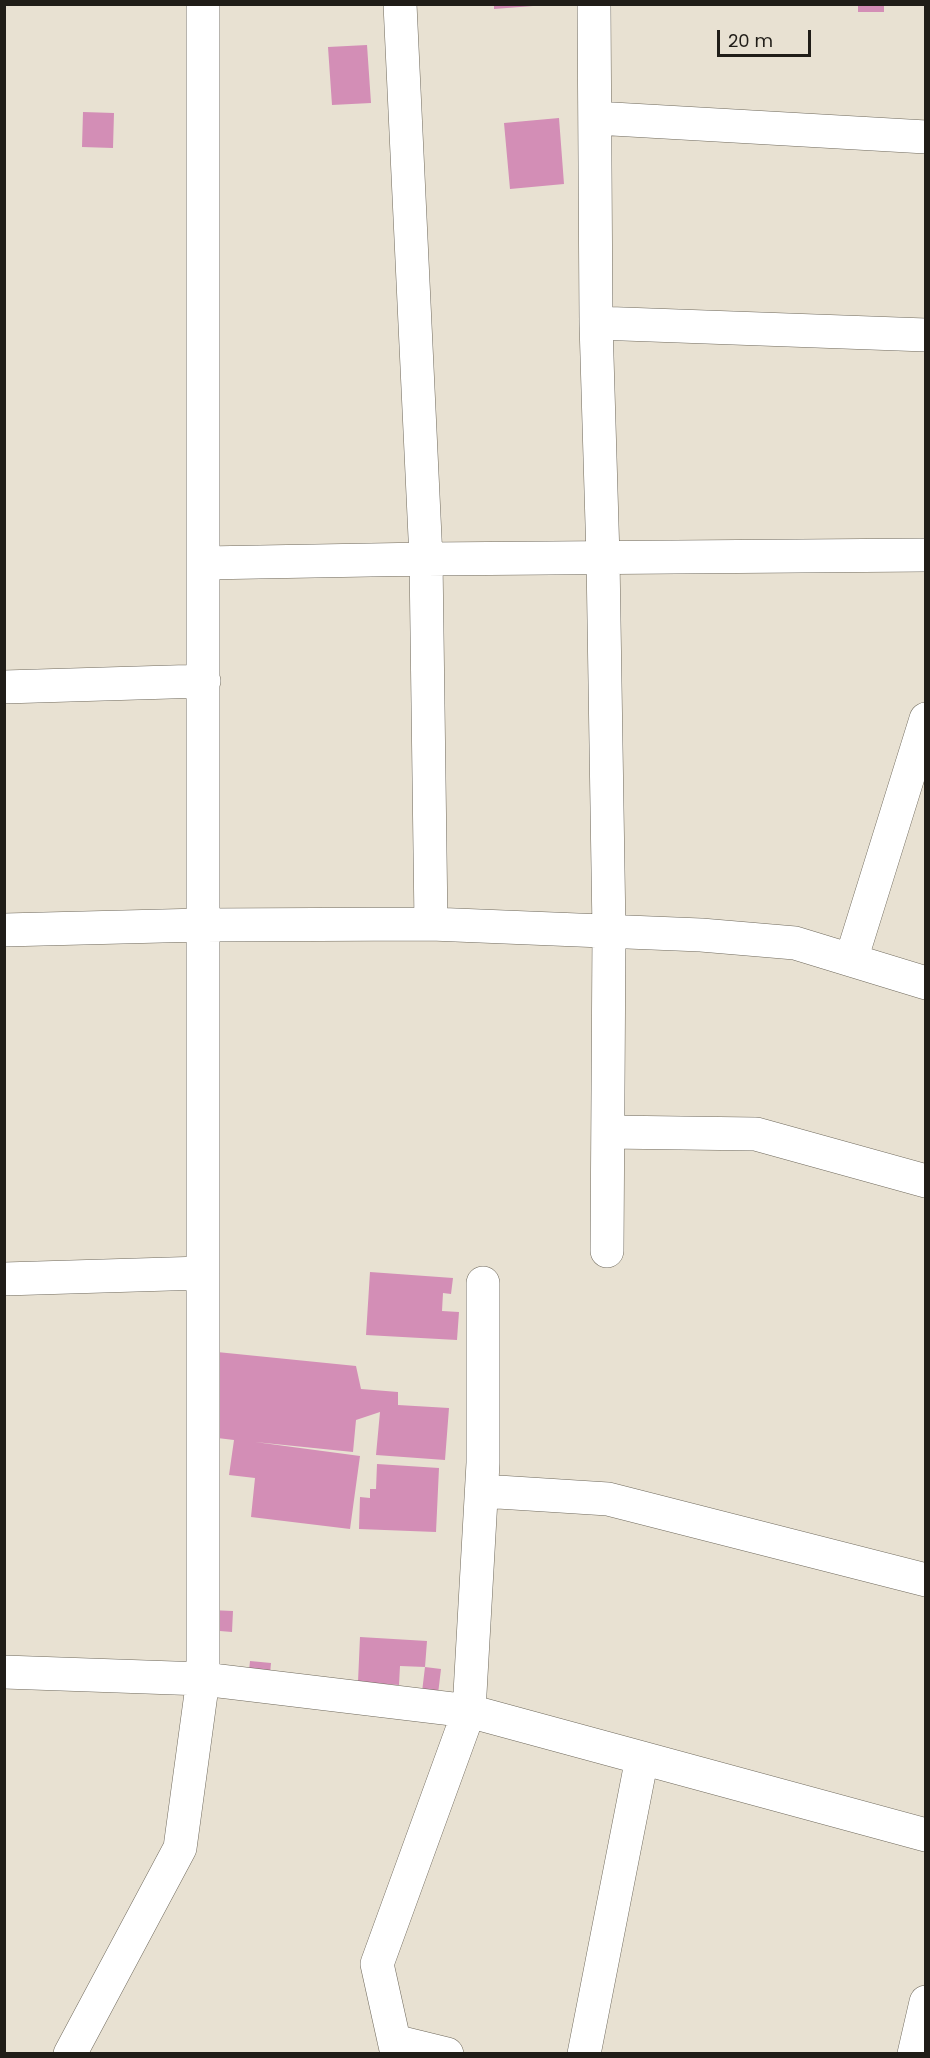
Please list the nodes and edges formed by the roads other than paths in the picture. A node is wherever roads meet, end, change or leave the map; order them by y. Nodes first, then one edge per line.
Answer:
1 (203, 4) edge
2 (400, 4) edge
3 (594, 4) edge
4 (595, 118) junction
5 (926, 136) edge
6 (596, 323) junction
7 (926, 334) edge
8 (926, 555) edge
9 (603, 558) junction
10 (426, 559) junction
11 (204, 563) junction
12 (204, 681) junction
13 (4, 687) edge
14 (926, 719) edge
15 (431, 924) junction
16 (202, 925) junction
17 (4, 930) edge
18 (609, 931) junction
19 (851, 960) junction
20 (926, 983) edge
21 (608, 1132) junction
22 (926, 1181) edge
23 (607, 1251) dead end
24 (203, 1273) junction
25 (4, 1279) edge
26 (483, 1283) dead end
27 (482, 1491) junction
28 (926, 1580) edge
29 (4, 1672) edge
30 (203, 1679) junction
31 (469, 1711) junction
32 (642, 1758) junction
33 (926, 1835) edge
34 (926, 2002) edge
35 (395, 2047) edge
36 (70, 2054) edge
37 (447, 2054) edge
38 (584, 2054) edge
39 (914, 2054) edge

1 - 11 street
2 - 10 street
3 - 4 street
4 - 5 street
4 - 6 street
6 - 7 street
6 - 9 street
8 - 9 street
9 - 10 street
9 - 18 street
10 - 11 street
10 - 15 street
11 - 12 street
12 - 13 street
12 - 16 street
14 - 19 street
15 - 16 street
15 - 18 street
16 - 17 street
16 - 24 street
18 - 19 street
18 - 21 street
19 - 20 street
21 - 22 street
21 - 23 street
24 - 25 street
24 - 30 street
26 - 27 street
27 - 28 street
27 - 31 street
29 - 30 street
30 - 31 street
30 - 36 street
31 - 32 street
31 - 35 street
32 - 33 street
32 - 38 street
34 - 39 street
35 - 37 street

